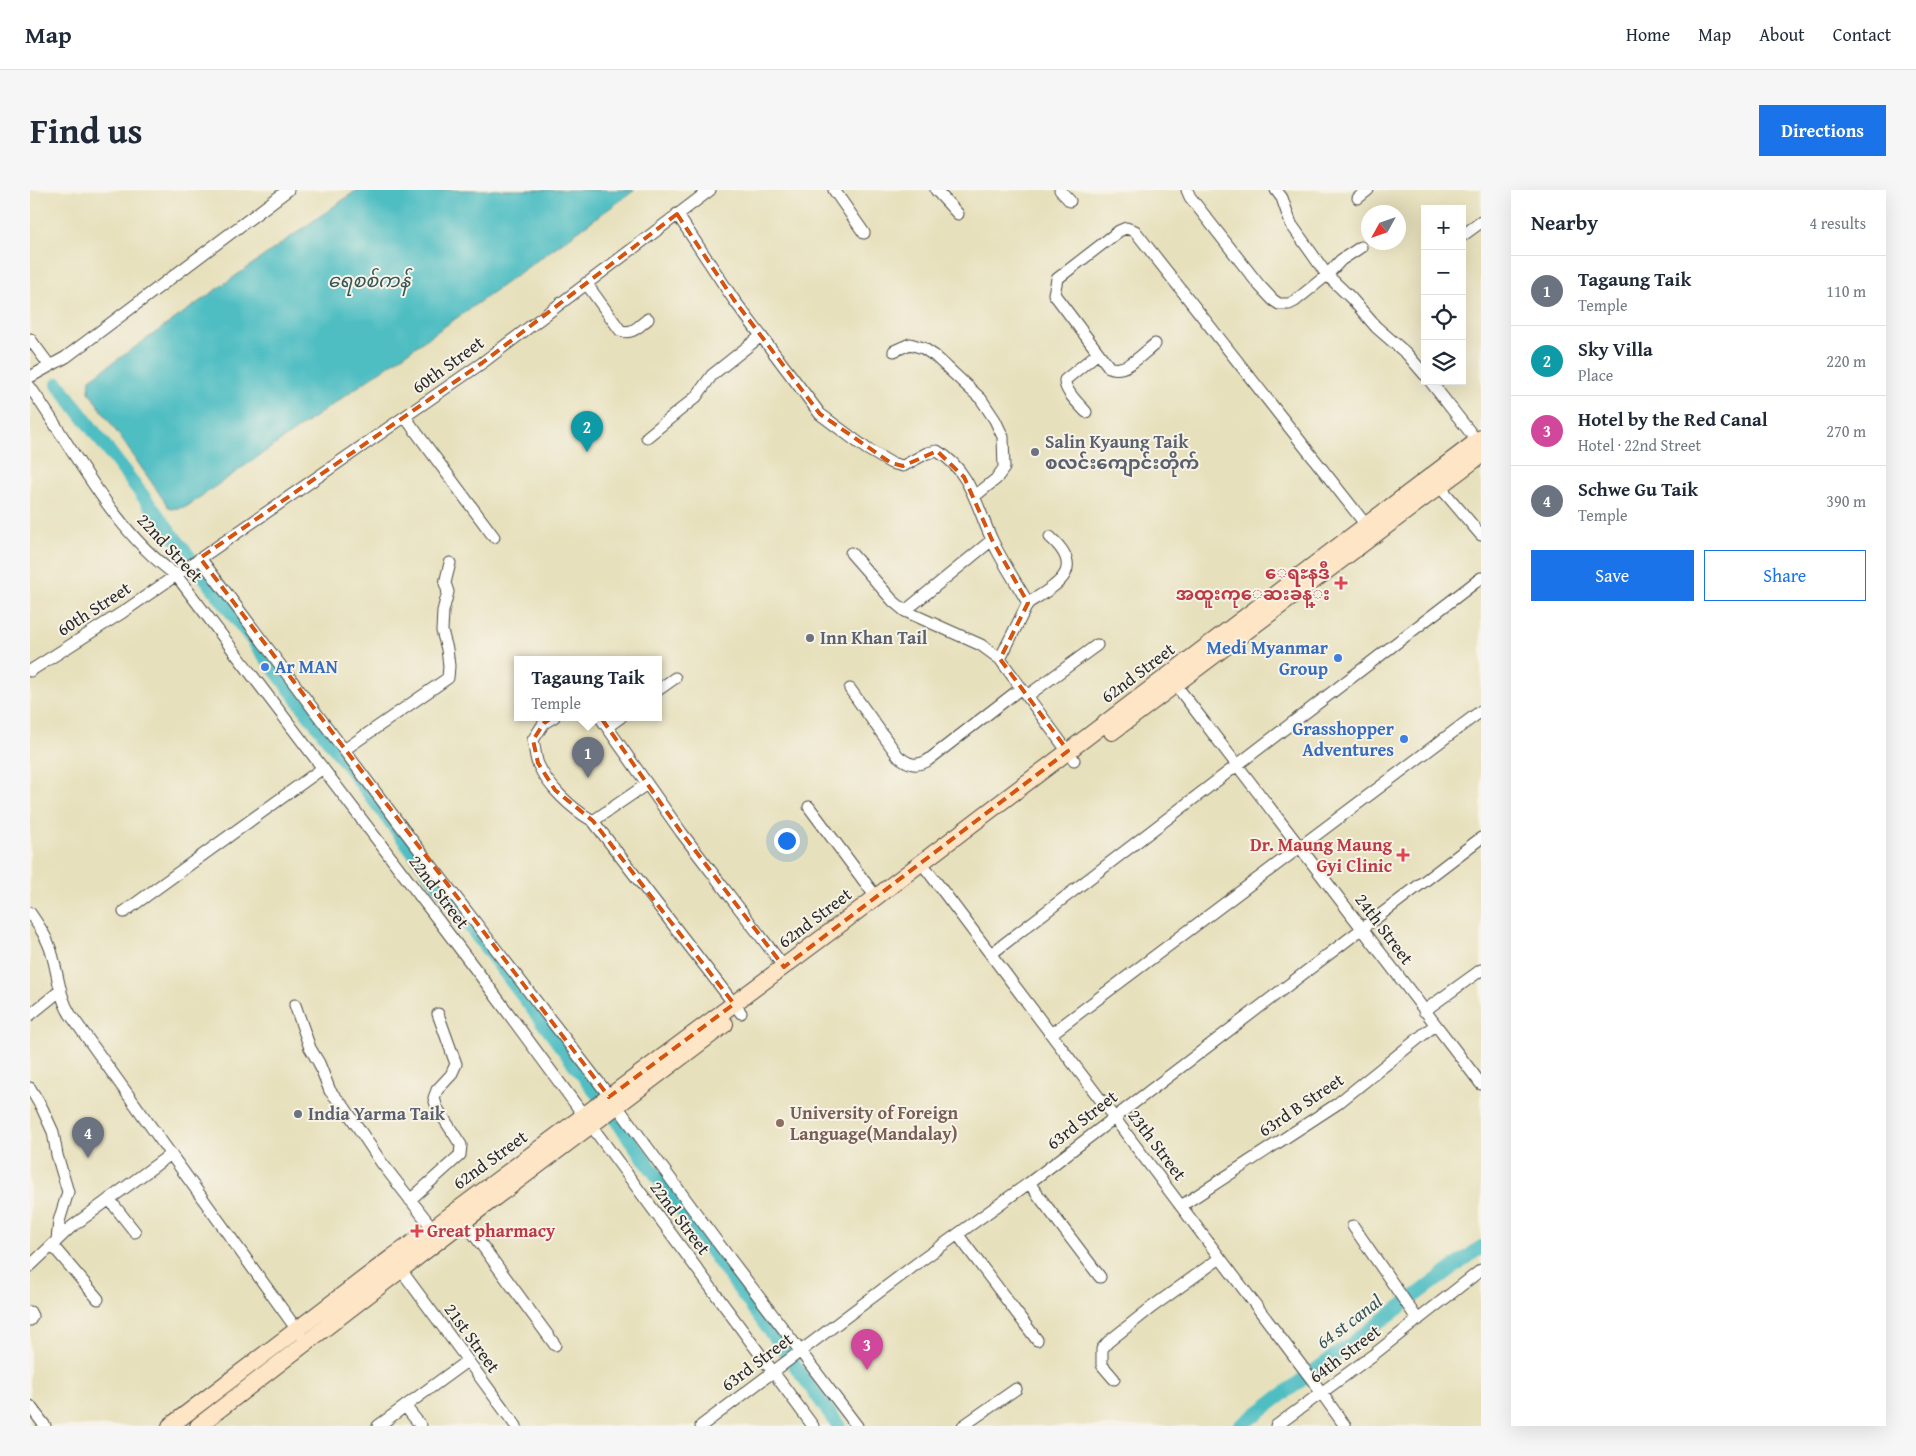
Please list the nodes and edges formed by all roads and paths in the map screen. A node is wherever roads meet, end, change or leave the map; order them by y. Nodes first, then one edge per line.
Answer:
1 (288, 190) edge
2 (710, 190) edge
3 (834, 190) edge
4 (936, 190) edge
5 (1060, 190) edge
6 (1187, 190) edge
7 (1276, 190) edge
8 (1368, 190) edge
9 (1358, 198) dead end
10 (1070, 202) dead end
11 (677, 214) junction
12 (958, 214) dead end
13 (1481, 222) edge
14 (864, 233) dead end
15 (1466, 233) edge
16 (1361, 247) dead end
17 (1327, 275) junction
18 (586, 283) junction
19 (648, 319) dead end
20 (761, 336) junction
21 (30, 339) edge
22 (1155, 344) dead end
23 (894, 351) dead end
24 (1098, 353) junction
25 (50, 366) junction
26 (1421, 370) edge
27 (30, 377) edge
28 (1433, 385) edge
29 (30, 386) edge
30 (1086, 412) dead end
31 (405, 417) junction
32 (647, 436) dead end
33 (1480, 445) edge
34 (1434, 481) junction
35 (983, 490) junction
36 (1370, 530) junction
37 (1481, 535) edge
38 (494, 536) dead end
39 (1050, 537) dead end
40 (992, 540) junction
41 (851, 553) dead end
42 (198, 559) junction
43 (450, 563) dead end
44 (179, 573) junction
45 (1481, 578) edge
46 (1028, 603) junction
47 (905, 610) junction
48 (1097, 644) dead end
49 (1000, 659) junction
50 (30, 671) edge
51 (675, 678) dead end
52 (1172, 680) junction
53 (662, 687) edge
54 (850, 689) dead end
55 (1024, 692) junction
56 (1481, 711) edge
57 (547, 721) edge
58 (603, 721) edge
59 (615, 721) edge
60 (607, 727) junction
61 (344, 750) junction
62 (1071, 756) junction
63 (1237, 763) junction
64 (323, 768) junction
65 (647, 784) junction
66 (809, 807) dead end
67 (593, 821) junction
68 (1481, 838) edge
69 (1300, 847) junction
70 (924, 866) junction
71 (876, 897) junction
72 (124, 912) dead end
73 (30, 913) edge
74 (1362, 929) junction
75 (991, 954) junction
76 (784, 967) junction
77 (1481, 970) edge
78 (62, 990) junction
79 (296, 1005) dead end
80 (737, 1008) junction
81 (1424, 1011) junction
82 (31, 1012) edge
83 (438, 1014) dead end
84 (1435, 1025) junction
85 (1051, 1034) junction
86 (1481, 1084) edge
87 (30, 1088) edge
88 (611, 1103) junction
89 (1114, 1118) junction
90 (589, 1120) junction
91 (171, 1154) junction
92 (1029, 1183) junction
93 (109, 1200) junction
94 (410, 1200) junction
95 (1181, 1206) junction
96 (464, 1221) junction
97 (1354, 1226) dead end
98 (135, 1232) dead end
99 (437, 1234) junction
100 (958, 1235) junction
101 (55, 1243) junction
102 (1220, 1258) junction
103 (30, 1266) edge
104 (401, 1270) junction
105 (1481, 1270) edge
106 (1100, 1277) dead end
107 (98, 1299) dead end
108 (30, 1312) edge
109 (30, 1320) edge
110 (1418, 1320) junction
111 (297, 1330) junction
112 (1037, 1340) dead end
113 (307, 1344) junction
114 (555, 1345) dead end
115 (797, 1354) junction
116 (466, 1361) junction
117 (773, 1372) junction
118 (1114, 1379) dead end
119 (1016, 1389) dead end
120 (1322, 1394) junction
121 (209, 1396) junction
122 (30, 1406) edge
123 (405, 1406) junction
124 (220, 1410) junction
125 (45, 1426) edge
126 (170, 1426) edge
127 (198, 1426) edge
128 (378, 1426) edge
129 (421, 1426) edge
130 (516, 1426) edge
131 (701, 1426) edge
132 (813, 1426) edge
133 (857, 1426) edge
134 (963, 1426) edge
135 (1276, 1426) edge
136 (1345, 1426) edge

1 - 25 street
2 - 11 street, 60th Street
3 - 14 street
4 - 12 street
5 - 10 street
6 - 17 street
7 - 17 street
8 - 9 street
11 - 18 street, 60th Street
11 - 20 street
13 - 15 street
16 - 17 street
17 - 26 street
18 - 19 street
18 - 31 street, 60th Street
20 - 32 street
20 - 35 street
21 - 25 street
22 - 24 street
23 - 35 street
24 - 30 street
24 - 36 street
25 - 27 street
28 - 33 street
29 - 44 street, 22nd Street
31 - 38 street
31 - 42 street, 60th Street
33 - 34 main road, 62nd Street
34 - 36 main road, 62nd Street
34 - 37 street
35 - 40 street
36 - 52 main road, 62nd Street
39 - 46 street
40 - 46 street
40 - 47 street
41 - 47 street
42 - 44 street, 60th Street
42 - 61 street, 22nd Street
43 - 61 street
44 - 50 street, 60th Street
44 - 64 street, 22nd Street
45 - 63 street
46 - 49 street
47 - 49 street
48 - 55 street
49 - 55 street
51 - 53 street
52 - 62 main road, 62nd Street
52 - 63 street, 24th Street
54 - 55 street
55 - 62 street
56 - 69 street
57 - 67 street
58 - 60 street
59 - 60 street
60 - 65 street
61 - 88 street, 22nd Street
62 - 70 main road, 62nd Street
63 - 69 street, 24th Street
63 - 75 street
64 - 72 street
64 - 90 street, 22nd Street
65 - 67 street
65 - 76 street
66 - 71 street
67 - 80 street
68 - 74 street, 63rd Street
69 - 74 street, 24th Street
69 - 85 street
70 - 71 main road, 62nd Street
70 - 75 street, 23th Street
70 - 80 main road, 62nd Street
71 - 76 main road, 62nd Street
73 - 78 street
74 - 81 street, 24th Street
74 - 89 street, 63rd Street
75 - 85 street, 23th Street
76 - 80 main road, 62nd Street
77 - 81 street
78 - 82 street
78 - 91 street
79 - 94 street
80 - 88 main road, 62nd Street
81 - 84 street, 24th Street
83 - 94 street
84 - 86 street, 24th Street
84 - 95 street, 63rd B Street
85 - 89 street, 23th Street
87 - 101 street
88 - 90 main road, 62nd Street
88 - 115 street, 22nd Street
89 - 92 street, 63rd Street
89 - 95 street, 23th Street
90 - 96 main road, 62nd Street
90 - 99 main road, 62nd Street
90 - 117 street, 22nd Street
91 - 93 street
91 - 111 street
92 - 100 street, 63rd Street
92 - 106 street
93 - 98 street
93 - 101 street
94 - 99 street
95 - 102 street, 23th Street
96 - 99 main road, 62nd Street
96 - 114 street
97 - 110 street
99 - 104 main road, 62nd Street
99 - 111 main road, 62nd Street
100 - 112 street
100 - 115 street, 63rd Street
101 - 103 street
101 - 107 street
102 - 118 street
102 - 120 street, 23th Street
104 - 113 main road, 62nd Street
104 - 116 street, 21st Street
105 - 110 street, 64th Street
108 - 109 street
110 - 120 street, 64th Street
111 - 113 street
111 - 121 main road, 62nd Street
113 - 124 main road, 62nd Street
115 - 117 street, 63rd Street
115 - 133 street, 22nd Street
116 - 123 street
116 - 130 street, 21st Street
117 - 131 street, 63rd Street
117 - 132 street, 22nd Street
119 - 134 street
120 - 135 street, 64th Street
120 - 136 street, 23th Street
121 - 124 main road
121 - 126 main road, 62nd Street
122 - 125 street
123 - 128 street
123 - 129 street
124 - 127 main road, 62nd Street

